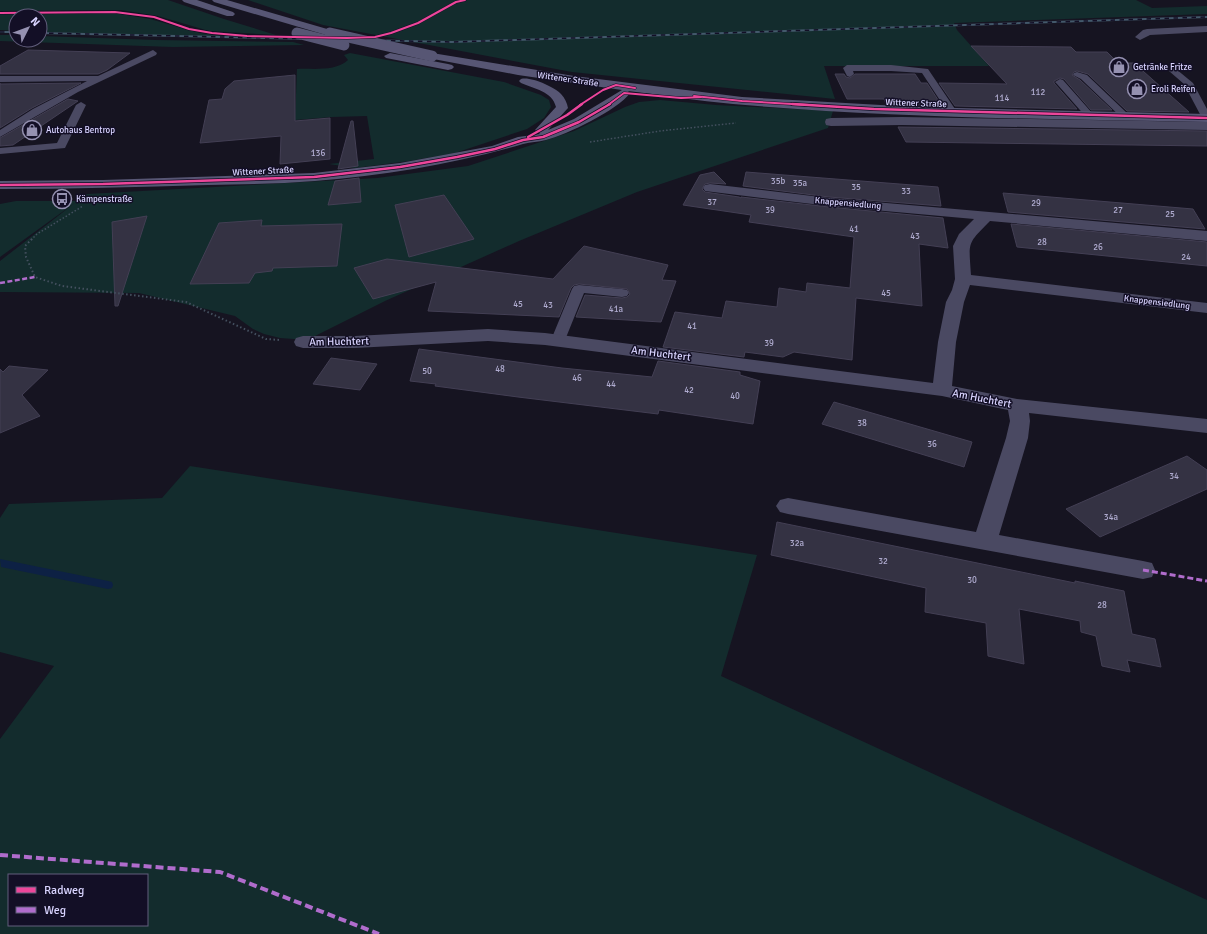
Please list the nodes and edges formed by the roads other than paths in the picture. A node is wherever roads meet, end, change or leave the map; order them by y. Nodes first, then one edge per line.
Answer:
1 (187, 0) edge
2 (217, 0) edge
3 (1207, 29) edge
4 (1140, 37) dead end
5 (153, 53) dead end
6 (1173, 71) dead end
7 (850, 74) dead end
8 (1077, 74) dead end
9 (98, 78) junction
10 (0, 79) edge
11 (520, 79) junction
12 (1060, 82) dead end
13 (620, 89) junction
14 (603, 90) junction
15 (81, 105) dead end
16 (1060, 105) dead end
17 (1080, 105) junction
18 (874, 109) junction
19 (952, 112) junction
20 (1090, 116) junction
21 (1126, 117) junction
22 (1207, 118) edge
23 (902, 121) junction
24 (831, 122) dead end
25 (1207, 126) edge
26 (541, 130) junction
27 (0, 134) edge
28 (523, 140) junction
29 (0, 151) edge
30 (1, 186) edge
31 (710, 188) dead end
32 (986, 216) junction
33 (1207, 236) edge
34 (963, 279) junction
35 (622, 293) dead end
36 (1207, 308) edge
37 (558, 340) junction
38 (303, 342) road end
39 (942, 390) junction
40 (1017, 405) junction
41 (1207, 426) edge
42 (788, 506) dead end
43 (985, 542) junction
44 (1143, 570) dead end

1 - 11 main road, Wittener Straße, bridge
2 - 13 main road, Wittener Straße, bridge
3 - 4 street
5 - 9 lane
6 - 22 lane
7 - 19 lane
8 - 21 lane
9 - 10 lane
9 - 27 lane
11 - 14 main road, Wittener Straße
11 - 26 main road
12 - 17 lane
13 - 14 main road, Wittener Straße
13 - 18 main road, Wittener Straße
13 - 28 main road, Wittener Straße
14 - 26 main road, Wittener Straße
15 - 29 lane
16 - 17 lane
17 - 20 lane
18 - 19 main road, Wittener Straße
18 - 23 street, Wittener Straße
19 - 20 main road, Wittener Straße
20 - 21 main road, Wittener Straße
21 - 22 main road, Wittener Straße
23 - 24 street, Wittener Straße
23 - 25 street, Wittener Straße
26 - 28 main road, Wittener Straße
28 - 30 main road, Wittener Straße
31 - 32 street, Knappensiedlung
32 - 33 street, Knappensiedlung
32 - 34 street
34 - 36 street, Knappensiedlung
34 - 39 street
35 - 37 lane
37 - 38 street, Am Huchtert
37 - 39 street, Am Huchtert
39 - 40 street, Am Huchtert
40 - 41 street, Am Huchtert
40 - 43 street, Am Huchtert
42 - 43 street
43 - 44 street

